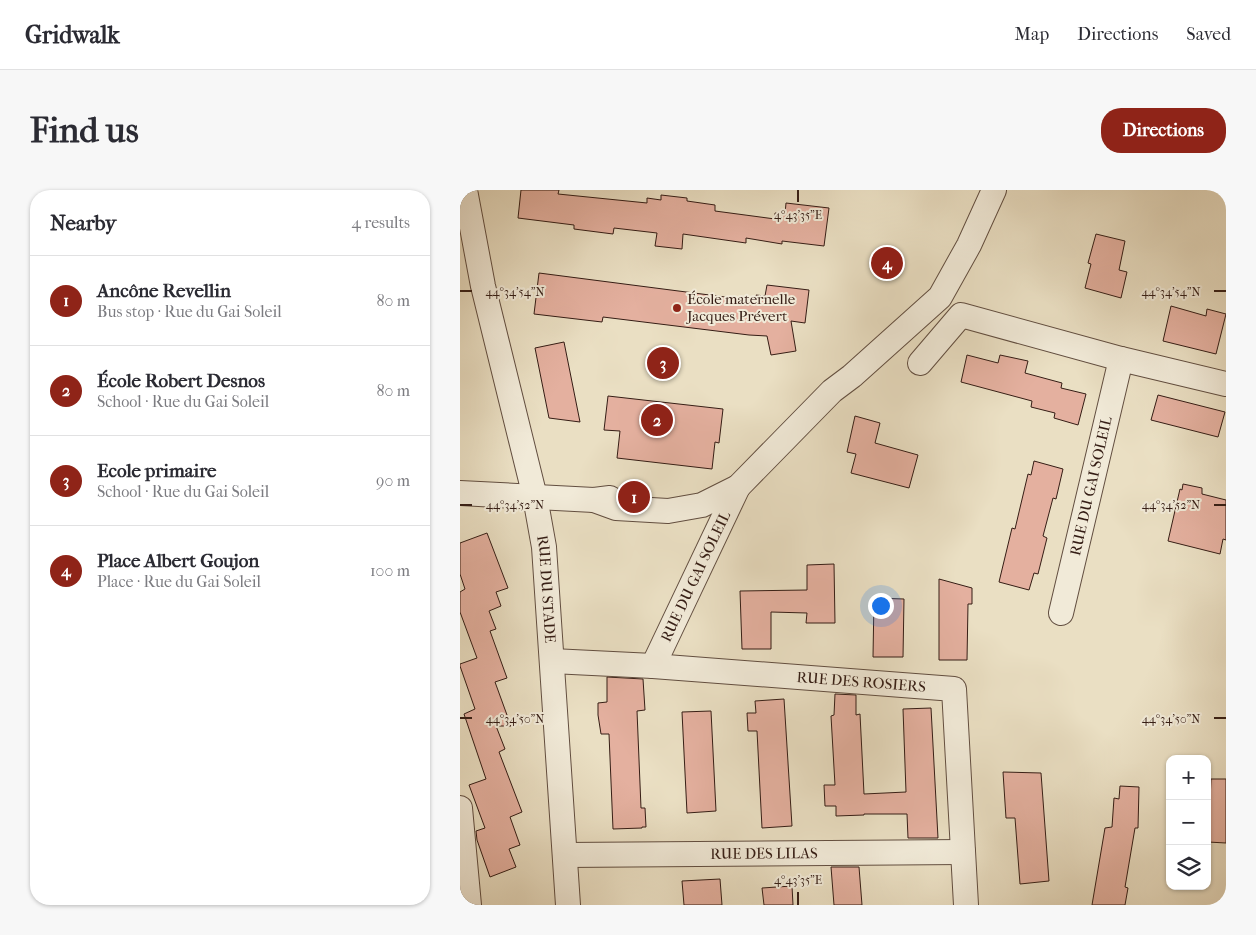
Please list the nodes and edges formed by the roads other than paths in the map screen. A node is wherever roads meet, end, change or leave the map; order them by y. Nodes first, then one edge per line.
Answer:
1 (465, 190) edge
2 (994, 190) edge
3 (940, 297) junction
4 (961, 315) junction
5 (1121, 359) junction
6 (920, 363) dead end
7 (1226, 384) edge
8 (738, 487) junction
9 (460, 492) edge
10 (535, 497) junction
11 (1061, 612) dead end
12 (552, 661) junction
13 (653, 666) junction
14 (460, 808) edge
15 (963, 852) junction
16 (565, 855) junction
17 (469, 905) edge
18 (568, 905) edge
19 (966, 905) edge

1 - 10 street, RUE DU STADE
2 - 3 street
3 - 4 street
3 - 8 street
4 - 5 street
4 - 6 street
5 - 7 street
5 - 11 street, RUE DU GAI SOLEIL
8 - 10 street
8 - 13 street, RUE DU GAI SOLEIL
9 - 10 street
10 - 12 street, RUE DU STADE
12 - 13 street, RUE DES ROSIERS
12 - 16 street, RUE DU STADE
13 - 15 street, RUE DES ROSIERS
14 - 17 street
15 - 16 street, RUE DES LILAS
15 - 19 street, RUE DES ROSIERS
16 - 18 street, RUE DU STADE

